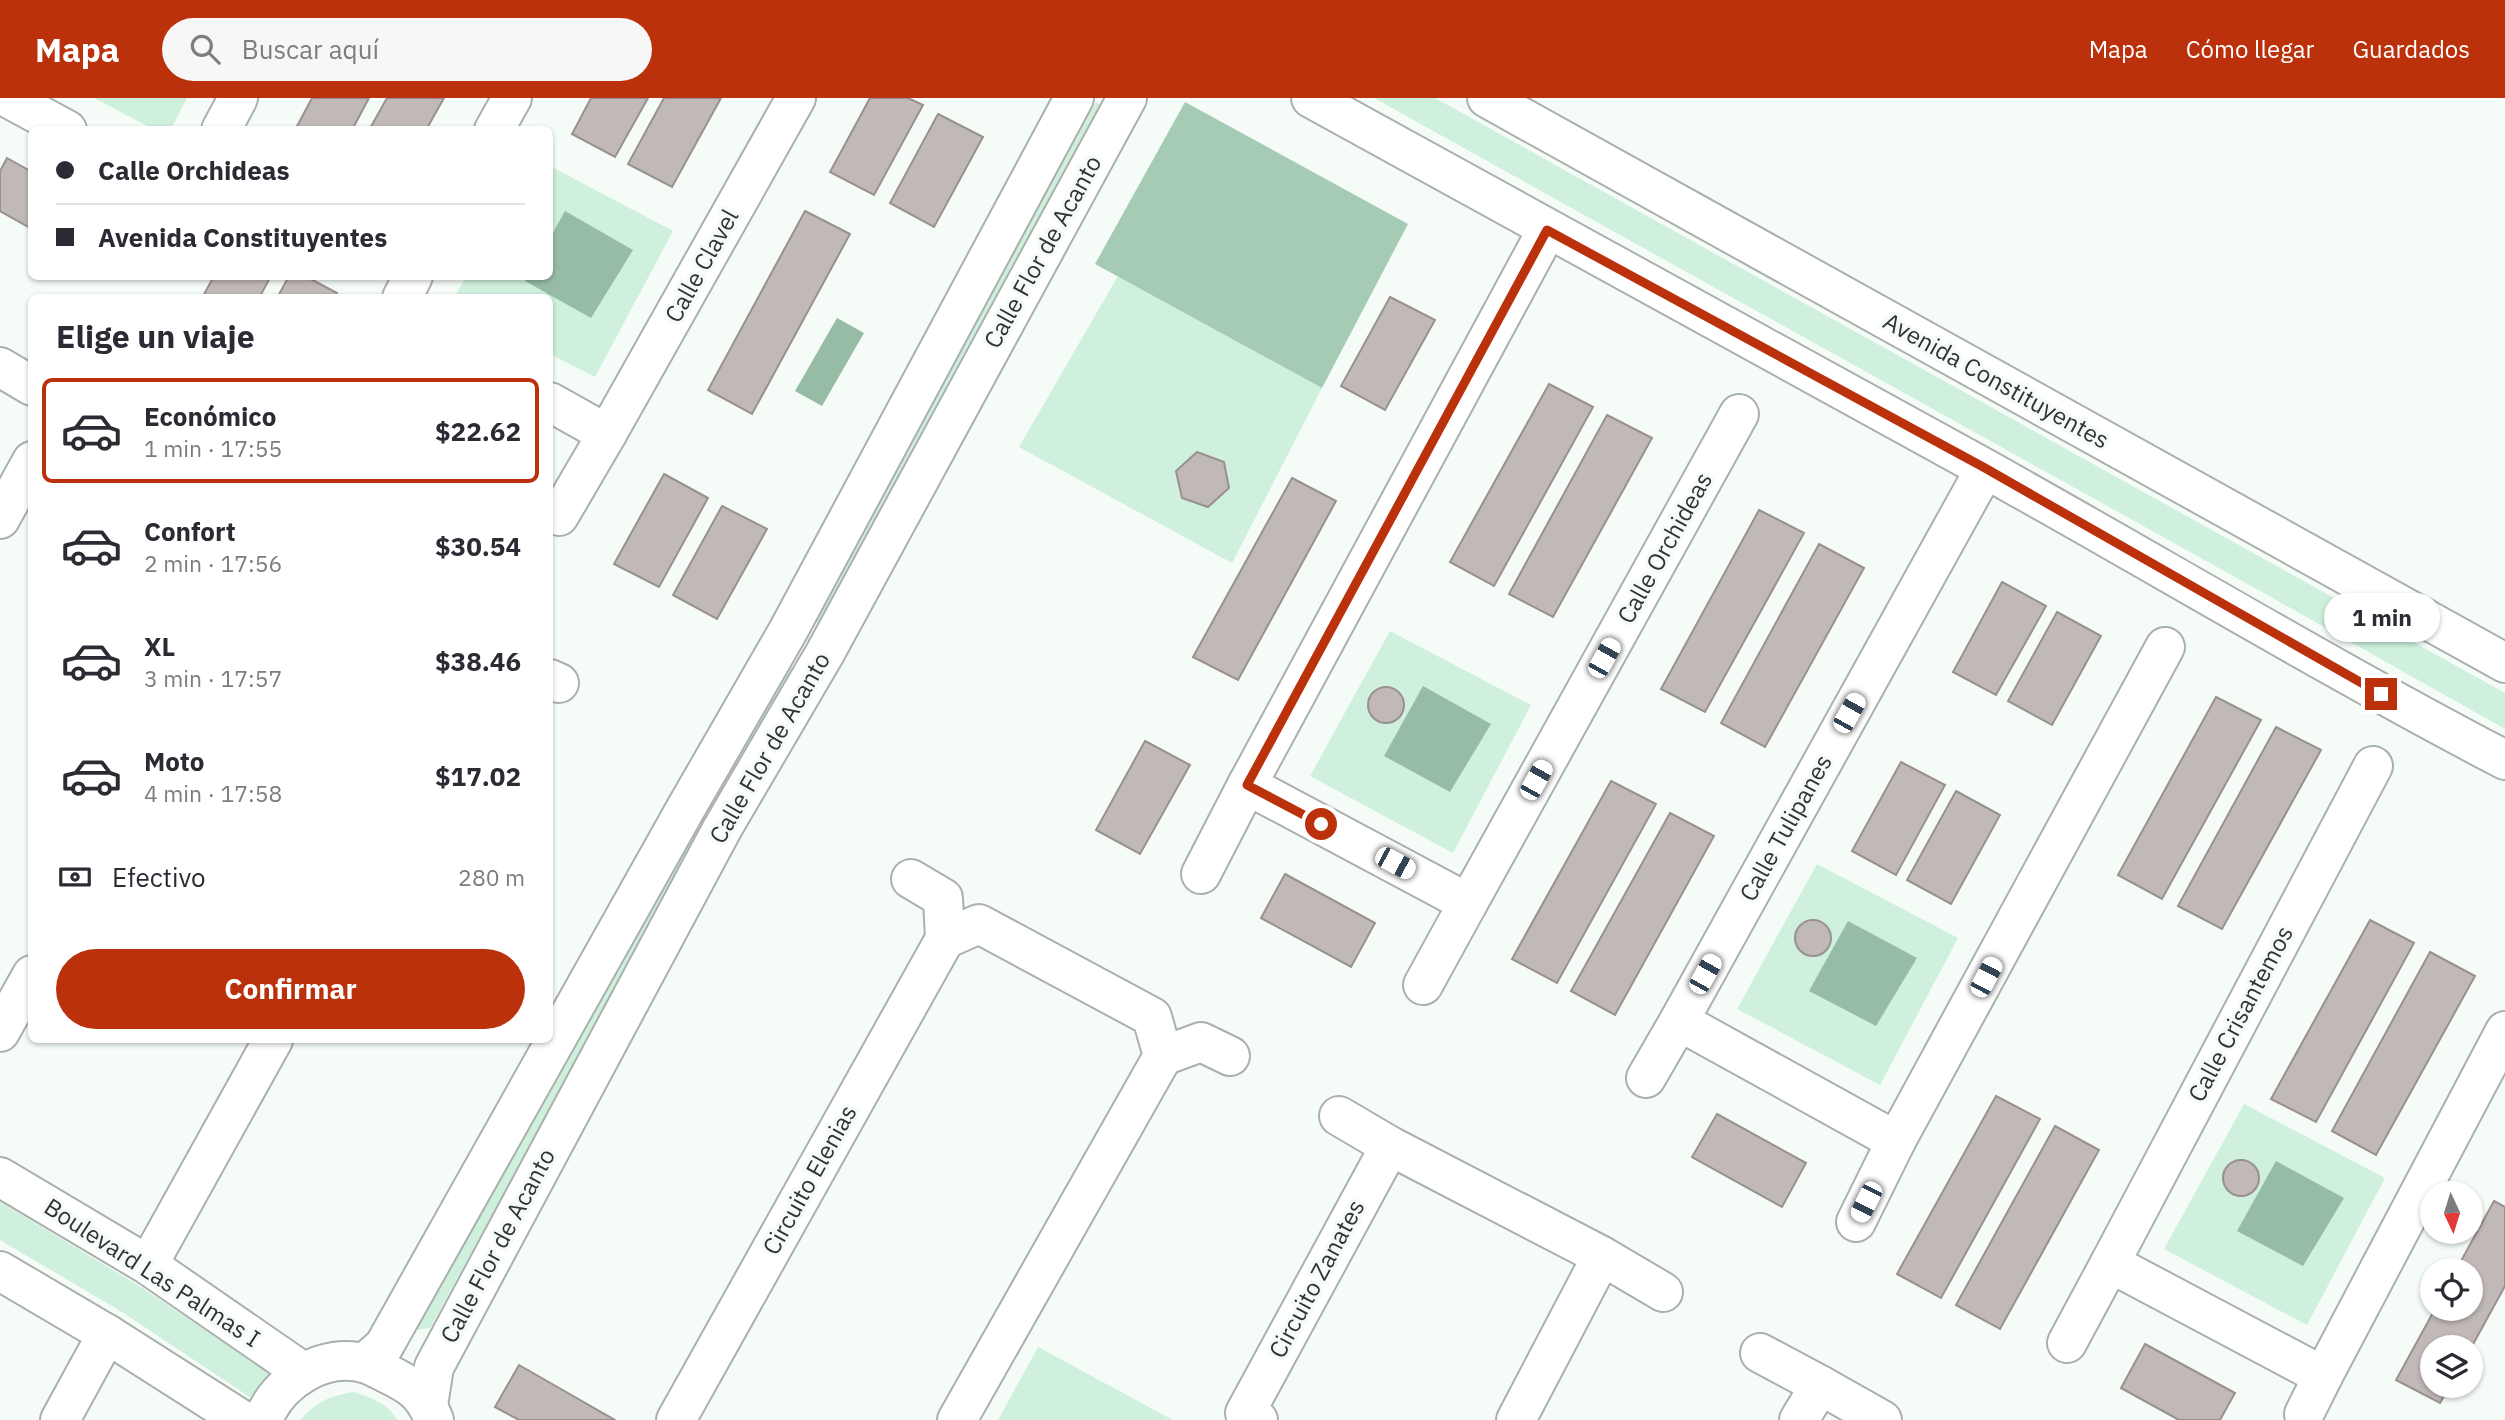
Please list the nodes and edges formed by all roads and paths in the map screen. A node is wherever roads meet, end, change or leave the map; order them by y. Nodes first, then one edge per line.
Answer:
1 (8, 98) edge
2 (238, 98) edge
3 (512, 98) edge
4 (796, 98) edge
5 (1074, 98) edge
6 (1127, 98) edge
7 (1311, 98) edge
8 (1487, 98) edge
9 (60, 126) edge
10 (223, 126) edge
11 (496, 126) edge
12 (1547, 230) junction
13 (0, 368) edge
14 (28, 384) edge
15 (553, 404) edge
16 (1739, 414) dead end
17 (607, 434) junction
18 (28, 468) edge
19 (1985, 468) junction
20 (559, 516) dead end
21 (0, 519) edge
22 (788, 631) junction
23 (2165, 648) dead end
24 (825, 653) junction
25 (2505, 663) edge
26 (2505, 760) edge
27 (2373, 766) dead end
28 (1247, 785) junction
29 (686, 808) junction
30 (722, 829) junction
31 (1201, 874) dead end
32 (911, 879) dead end
33 (1468, 903) junction
34 (945, 939) junction
35 (28, 982) edge
36 (1423, 985) dead end
37 (1679, 1021) junction
38 (2505, 1031) edge
39 (0, 1032) edge
40 (271, 1043) edge
41 (1163, 1056) junction
42 (1230, 1056) dead end
43 (1646, 1078) dead end
44 (1339, 1116) dead end
45 (1896, 1141) junction
46 (1390, 1146) junction
47 (0, 1177) edge
48 (1856, 1222) dead end
49 (1602, 1256) junction
50 (2110, 1263) junction
51 (148, 1265) junction
52 (0, 1271) edge
53 (1663, 1292) dead end
54 (107, 1334) junction
55 (2067, 1343) dead end
56 (1760, 1353) dead end
57 (365, 1363) junction
58 (303, 1372) junction
59 (2323, 1376) junction
60 (1820, 1385) junction
61 (431, 1412) edge
62 (2304, 1414) dead end
63 (1252, 1416) edge
64 (60, 1420) edge
65 (242, 1420) edge
66 (262, 1420) edge
67 (676, 1420) edge
68 (957, 1420) edge
69 (1516, 1420) edge
70 (1799, 1420) edge
71 (1882, 1420) edge

1 - 9 street
2 - 10 street
3 - 11 street
4 - 17 street, Calle Clavel
5 - 22 street, Calle Flor de Acanto
6 - 24 street, Calle Flor de Acanto
7 - 12 street
8 - 25 street, Avenida Constituyentes
12 - 19 street
12 - 28 street
13 - 14 street
15 - 17 street
16 - 33 street, Calle Orchideas
17 - 20 street, Calle Clavel
18 - 21 street
19 - 26 street
19 - 37 street, Calle Tulipanes
22 - 24 street
22 - 29 street, Calle Flor de Acanto
23 - 45 street
24 - 30 street, Calle Flor de Acanto
27 - 50 street, Calle Crisantemos
28 - 31 street
28 - 33 street
29 - 30 street
29 - 57 street, Calle Flor de Acanto
30 - 61 street, Calle Flor de Acanto
32 - 34 street
33 - 36 street, Calle Orchideas
34 - 41 street
34 - 67 street, Circuito Elenias
35 - 39 street
37 - 43 street, Calle Tulipanes
37 - 45 street
38 - 59 street
40 - 51 street
41 - 42 street
41 - 68 street
44 - 46 street
45 - 48 street
46 - 49 street
46 - 63 street, Circuito Zanates
47 - 51 street, Boulevard Las Palmas I
49 - 53 street
49 - 69 street
50 - 55 street, Calle Crisantemos
50 - 59 street
51 - 58 street, Boulevard Las Palmas I
52 - 54 street
54 - 64 street
54 - 65 street
56 - 60 street
57 - 58 street
57 - 61 street
58 - 66 street
59 - 62 street
60 - 70 street
60 - 71 street

